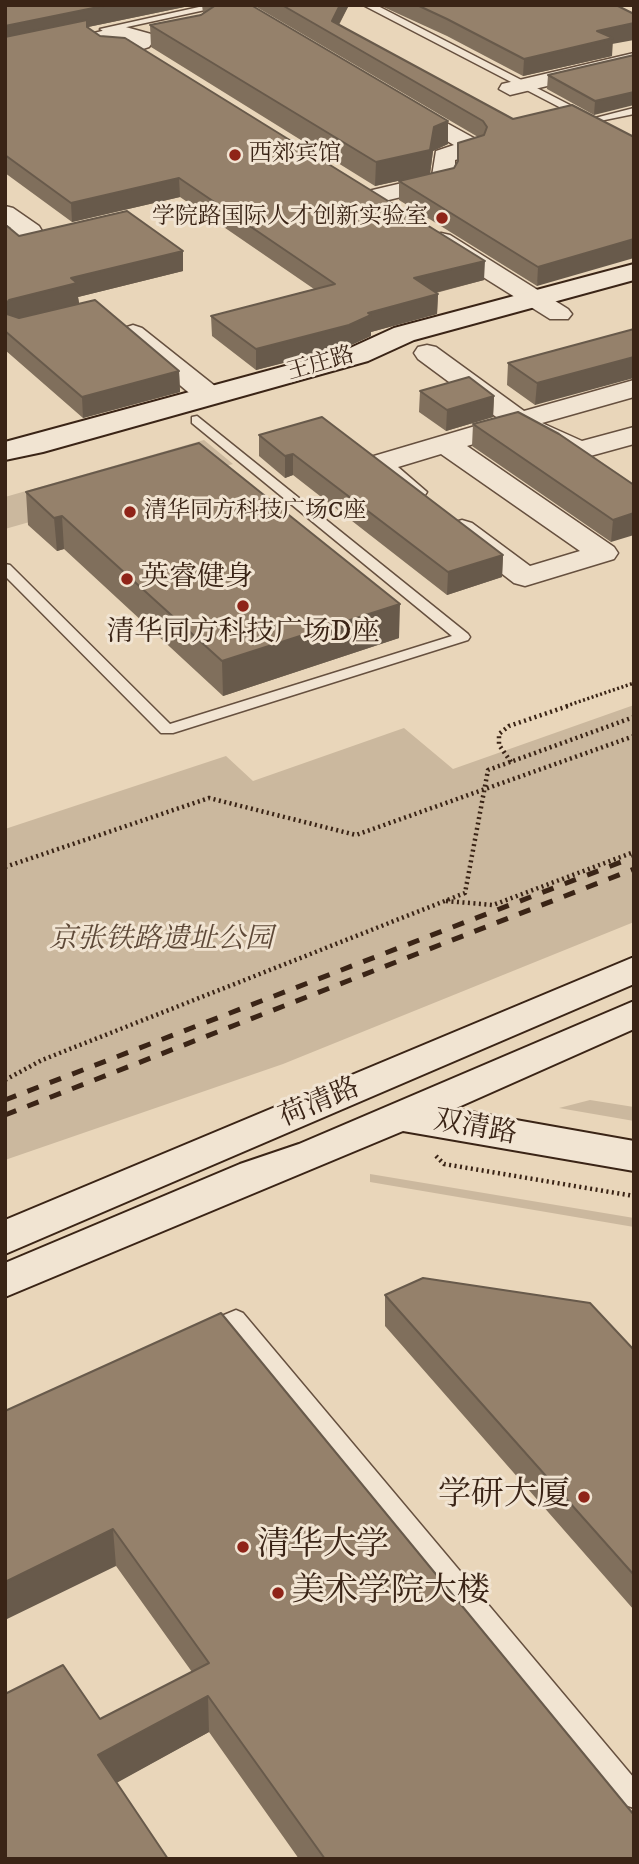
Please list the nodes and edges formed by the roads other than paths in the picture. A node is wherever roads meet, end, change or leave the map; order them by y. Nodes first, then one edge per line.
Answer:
1 (223, 5) edge
2 (368, 5) edge
3 (189, 13) junction
4 (199, 19) edge
5 (103, 32) joint
6 (145, 48) edge
7 (634, 59) edge
8 (515, 87) junction
9 (390, 98) edge
10 (634, 111) edge
11 (349, 183) edge
12 (372, 197) junction
13 (395, 212) edge
14 (5, 213) edge
15 (419, 227) edge
16 (5, 237) edge
17 (634, 272) edge
18 (634, 292) edge
19 (547, 307) junction
20 (113, 317) edge
21 (427, 353) junction
22 (634, 388) edge
23 (204, 408) junction
24 (520, 421) junction
25 (634, 435) edge
26 (444, 443) junction
27 (5, 451) edge
28 (5, 472) edge
29 (5, 568) edge
30 (634, 969) edge
31 (634, 1014) edge
32 (317, 1105) junction
33 (400, 1117) junction
34 (634, 1156) edge
35 (5, 1210) edge
36 (5, 1238) edge
37 (5, 1281) edge
38 (185, 1340) edge
39 (634, 1797) edge

1 - 3 lane
2 - 8 lane
3 - 4 lane
3 - 5 lane
5 - 6 street
7 - 8 street
8 - 10 lane
9 - 12 street
11 - 12 street
12 - 13 street
14 - 16 street
15 - 19 street
17 - 19 main road, 王庄路
18 - 19 main road, 王庄路
19 - 21 main road, 王庄路
19 - 23 main road, 王庄路
20 - 23 street
21 - 23 main road, 王庄路
21 - 24 street
22 - 24 street
23 - 27 main road, 王庄路
23 - 28 main road, 王庄路
23 - 29 lane
24 - 25 street
24 - 26 street
26 - 26 street
30 - 32 main road, 荷清路
31 - 33 main road, 荷清路
32 - 33 main road, 双清路
32 - 35 main road
32 - 36 main road, 荷清路
33 - 34 main road, 双清路
33 - 37 main road, 荷清路
38 - 39 lane

